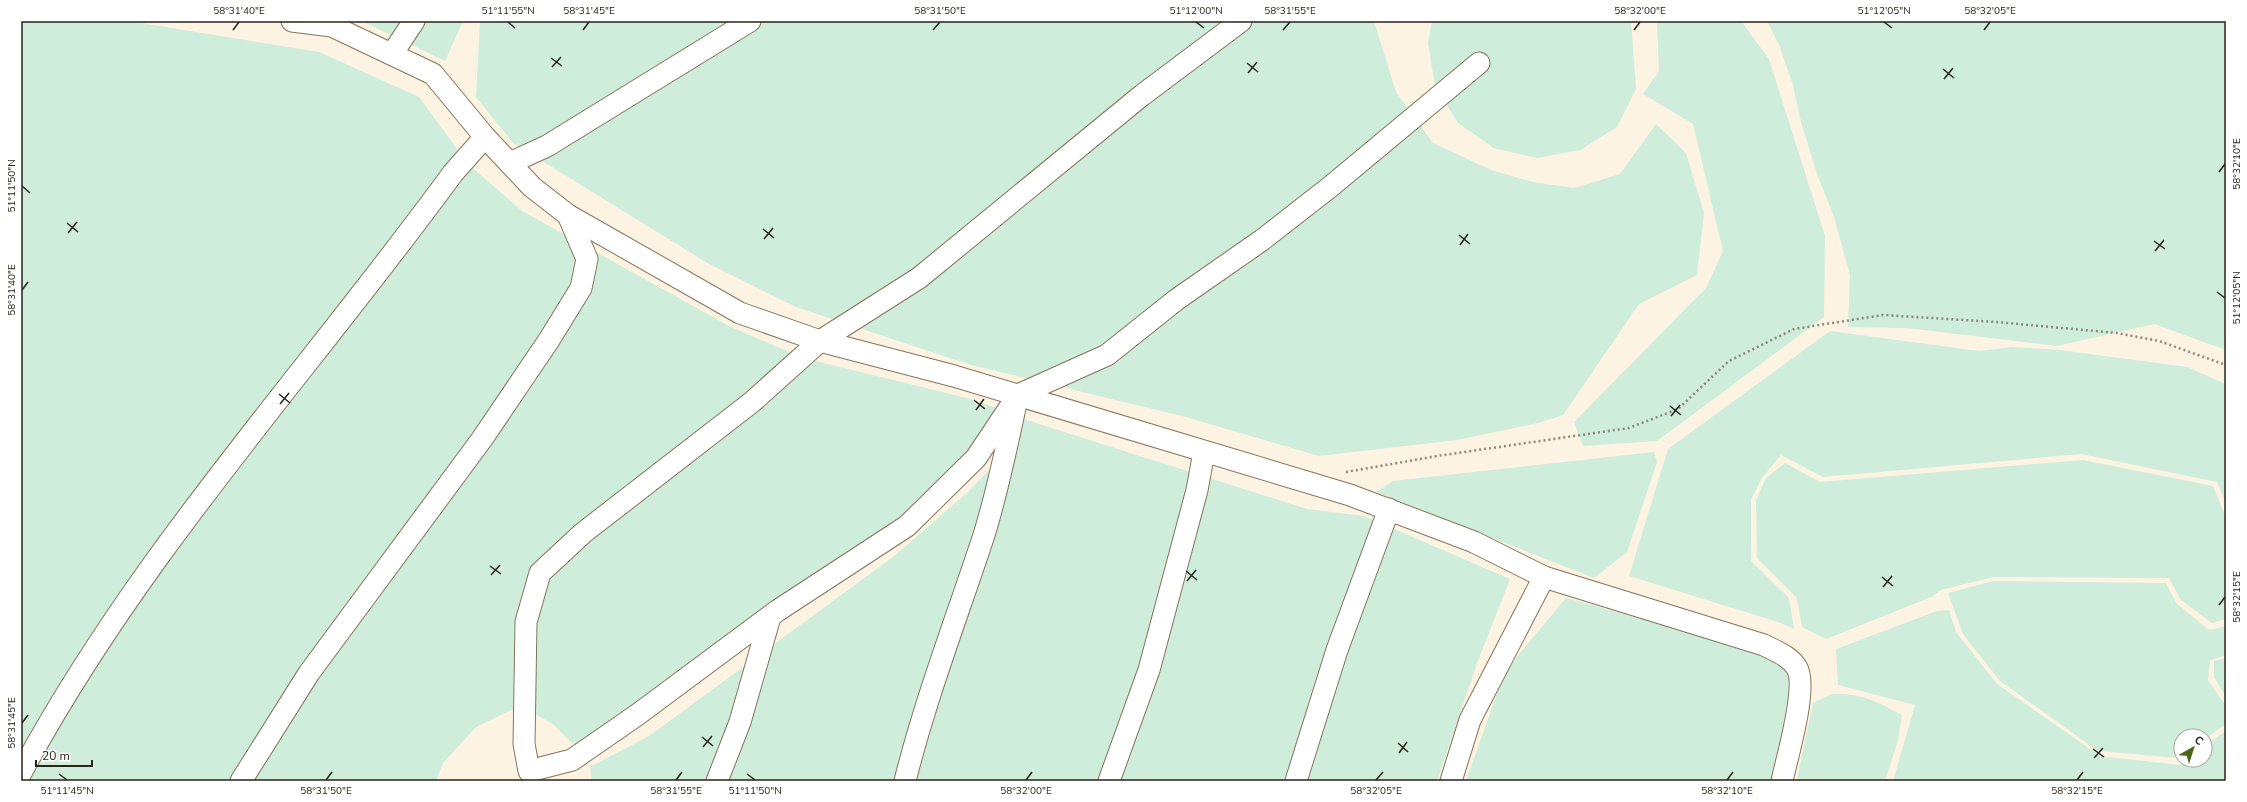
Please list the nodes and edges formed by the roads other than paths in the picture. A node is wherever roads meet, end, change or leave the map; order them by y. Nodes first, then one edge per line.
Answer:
1 (292, 21) edge
2 (414, 21) edge
3 (750, 21) edge
4 (1242, 21) edge
5 (392, 54) junction
6 (1479, 63) dead end
7 (485, 136) junction
8 (510, 163) junction
9 (568, 215) junction
10 (820, 341) junction
11 (1018, 395) junction
12 (1204, 452) junction
13 (1389, 509) junction
14 (1544, 577) junction
15 (770, 617) junction
16 (21, 774) edge
17 (240, 781) edge
18 (717, 781) edge
19 (905, 781) edge
20 (1109, 781) edge
21 (1296, 781) edge
22 (1451, 781) edge
23 (1782, 781) edge

1 - 5 street
2 - 5 street
3 - 8 street
4 - 10 street
5 - 7 street
6 - 11 street
7 - 8 street
7 - 16 street
8 - 9 street
9 - 10 street
9 - 17 street
10 - 11 street
10 - 15 street
11 - 12 street
11 - 15 street
11 - 19 street
12 - 13 street
12 - 20 street
13 - 14 street
13 - 21 street
14 - 22 street
14 - 23 street
15 - 18 street

